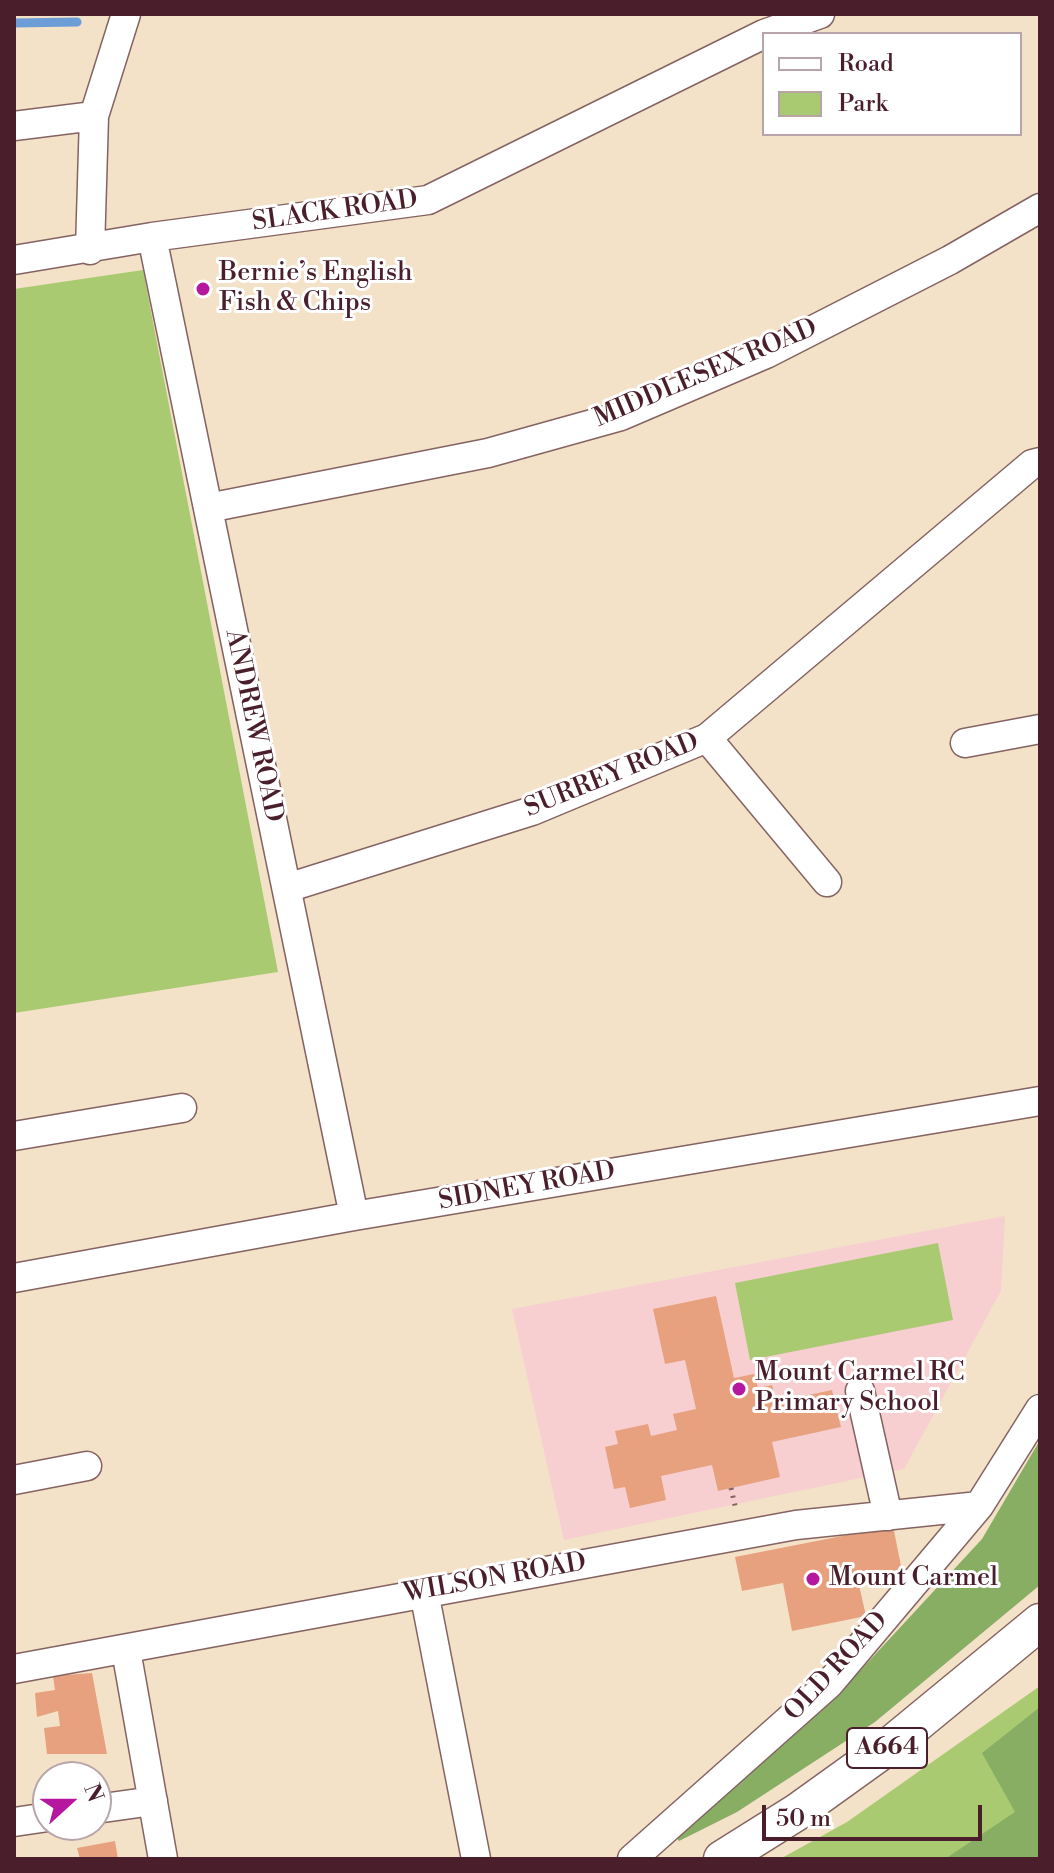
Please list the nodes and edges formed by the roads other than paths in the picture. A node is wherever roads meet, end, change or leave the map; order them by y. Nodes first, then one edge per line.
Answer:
1 (126, 14) edge
2 (820, 14) edge
3 (770, 32) edge
4 (762, 35) edge
5 (94, 116) junction
6 (14, 126) edge
7 (1040, 208) edge
8 (152, 237) junction
9 (90, 250) junction
10 (14, 260) edge
11 (1040, 462) edge
12 (208, 508) junction
13 (1040, 729) edge
14 (707, 738) junction
15 (965, 743) dead end
16 (827, 882) dead end
17 (287, 888) junction
18 (1040, 1101) edge
19 (182, 1108) dead end
20 (14, 1136) edge
21 (354, 1216) junction
22 (14, 1278) edge
23 (860, 1391) dead end
24 (1040, 1409) edge
25 (87, 1466) dead end
26 (14, 1480) edge
27 (979, 1506) junction
28 (888, 1516) junction
29 (424, 1592) junction
30 (1040, 1622) edge
31 (126, 1650) junction
32 (14, 1669) edge
33 (153, 1801) junction
34 (112, 1807) edge
35 (163, 1859) edge
36 (476, 1859) edge
37 (632, 1859) edge
38 (722, 1859) edge

1 - 5 street
2 - 3 street, SLACK ROAD
4 - 8 street, SLACK ROAD
5 - 6 street
5 - 9 street
7 - 12 street, MIDDLESEX ROAD
8 - 9 street, SLACK ROAD
8 - 12 street, ANDREW ROAD
9 - 10 street, SLACK ROAD
11 - 14 street, SURREY ROAD
12 - 17 street, ANDREW ROAD
13 - 15 street
14 - 16 street
14 - 17 street, SURREY ROAD
17 - 21 street, ANDREW ROAD
18 - 21 street, SIDNEY ROAD
19 - 20 street
21 - 22 street, SIDNEY ROAD
23 - 28 street
24 - 27 street, OLD ROAD
25 - 26 street
27 - 28 street, WILSON ROAD
27 - 37 street, OLD ROAD
28 - 29 street, WILSON ROAD
29 - 31 street, WILSON ROAD
29 - 36 street
30 - 38 main road, A664
31 - 32 street, WILSON ROAD
31 - 33 street
33 - 34 street
33 - 35 street

